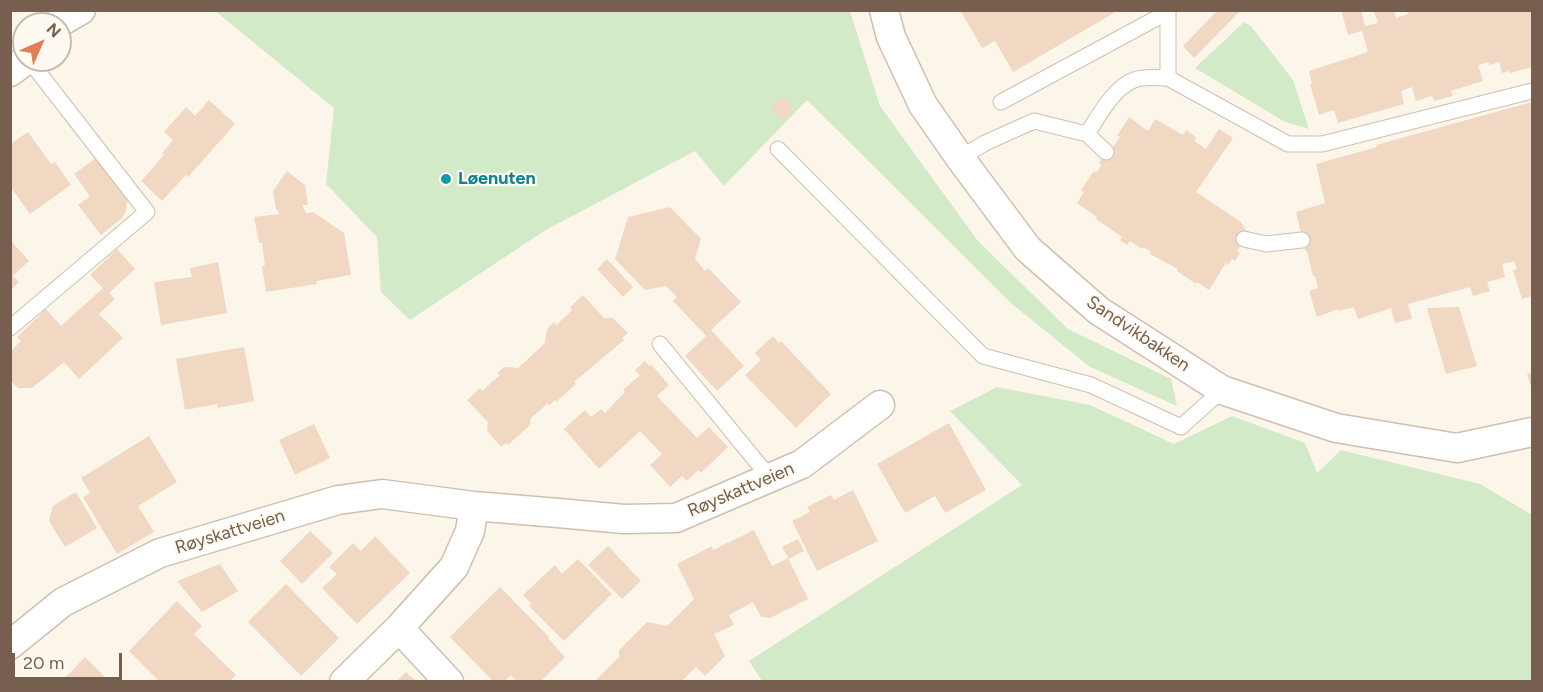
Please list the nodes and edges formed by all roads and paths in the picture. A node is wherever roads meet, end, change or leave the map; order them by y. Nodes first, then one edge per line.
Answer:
1 (884, 10) edge
2 (36, 72) edge
3 (1168, 78) junction
4 (1533, 91) edge
5 (1001, 102) dead end
6 (1088, 134) junction
7 (778, 149) dead end
8 (1106, 152) dead end
9 (960, 158) junction
10 (1244, 239) dead end
11 (1302, 240) dead end
12 (10, 328) edge
13 (660, 344) dead end
14 (1222, 390) junction
15 (880, 405) dead end
16 (1533, 432) edge
17 (770, 478) junction
18 (474, 506) junction
19 (399, 628) junction
20 (10, 645) edge
21 (344, 681) edge
22 (449, 681) edge

1 - 9 street, Sandvikbakken
2 - 12 lane
3 - 4 lane
3 - 5 lane
3 - 6 lane
6 - 8 lane
6 - 9 lane
7 - 14 lane
9 - 14 street, Sandvikbakken
10 - 11 lane
13 - 17 lane
14 - 16 street, Sandvikbakken
15 - 17 street, Røyskattveien
17 - 18 street, Røyskattveien
18 - 19 street
18 - 20 street, Røyskattveien
19 - 21 street
19 - 22 street

